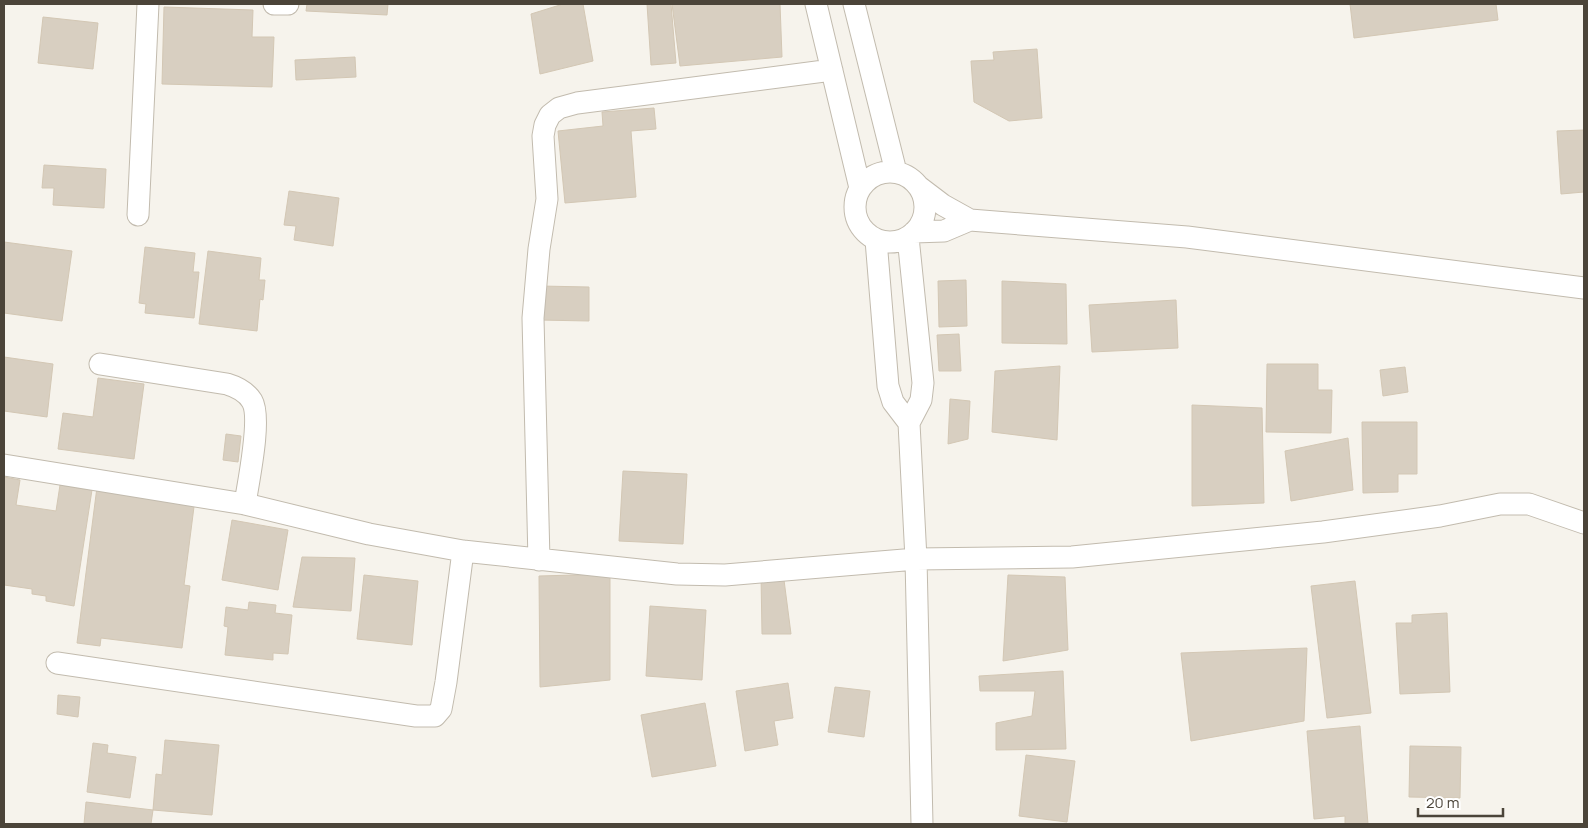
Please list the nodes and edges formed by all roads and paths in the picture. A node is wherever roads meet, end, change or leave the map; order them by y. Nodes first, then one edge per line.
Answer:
1 (148, 4) edge
2 (274, 4) edge
3 (288, 4) edge
4 (816, 4) edge
5 (854, 4) edge
6 (832, 70) junction
7 (896, 172) junction
8 (918, 186) junction
9 (860, 188) junction
10 (138, 215) dead end
11 (970, 220) junction
12 (911, 234) junction
13 (876, 240) junction
14 (1584, 288) edge
15 (100, 364) dead end
16 (909, 423) junction
17 (4, 464) edge
18 (245, 504) junction
19 (1584, 523) edge
20 (463, 551) junction
21 (916, 559) junction
22 (539, 560) junction
23 (57, 663) dead end
24 (922, 824) edge

1 - 10 street
2 - 3 street
4 - 6 street
5 - 7 street
6 - 9 street
6 - 22 street
7 - 8 street
7 - 9 street
8 - 11 street
8 - 12 street
9 - 13 street
11 - 12 street
11 - 14 street
12 - 13 street
12 - 16 street
13 - 16 street
15 - 18 street
16 - 21 street
17 - 18 street
18 - 20 street
19 - 21 street
20 - 22 street
20 - 23 street
21 - 22 street
21 - 24 street

